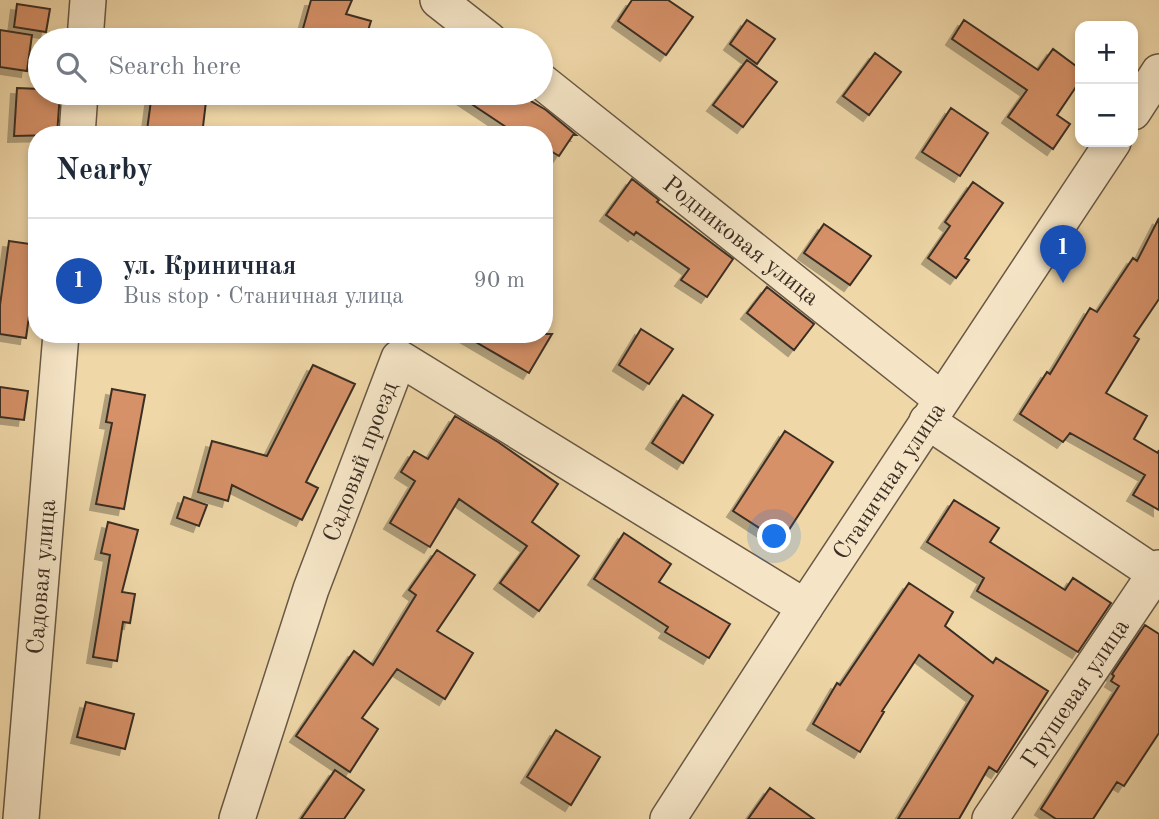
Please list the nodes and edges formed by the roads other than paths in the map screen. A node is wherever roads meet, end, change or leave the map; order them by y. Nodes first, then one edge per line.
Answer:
1 (88, 0) edge
2 (438, 0) edge
3 (86, 28) edge
4 (474, 28) edge
5 (1159, 72) edge
6 (553, 91) edge
7 (1138, 104) edge
8 (79, 105) edge
9 (78, 126) edge
10 (1110, 147) edge
11 (60, 343) edge
12 (934, 410) junction
13 (1158, 572) edge
14 (804, 607) junction
15 (21, 819) edge
16 (237, 819) edge
17 (668, 819) edge
18 (990, 819) edge

1 - 3 street
2 - 4 street
5 - 7 street
6 - 12 street, Родниковая улица
8 - 9 street
10 - 12 street, Станичная улица
11 - 15 street, Садовая улица
12 - 13 street, Родниковая улица
12 - 14 street, Станичная улица
13 - 18 street, Грушевая улица
14 - 16 street, Садовый проезд
14 - 17 street, Станичная улица

